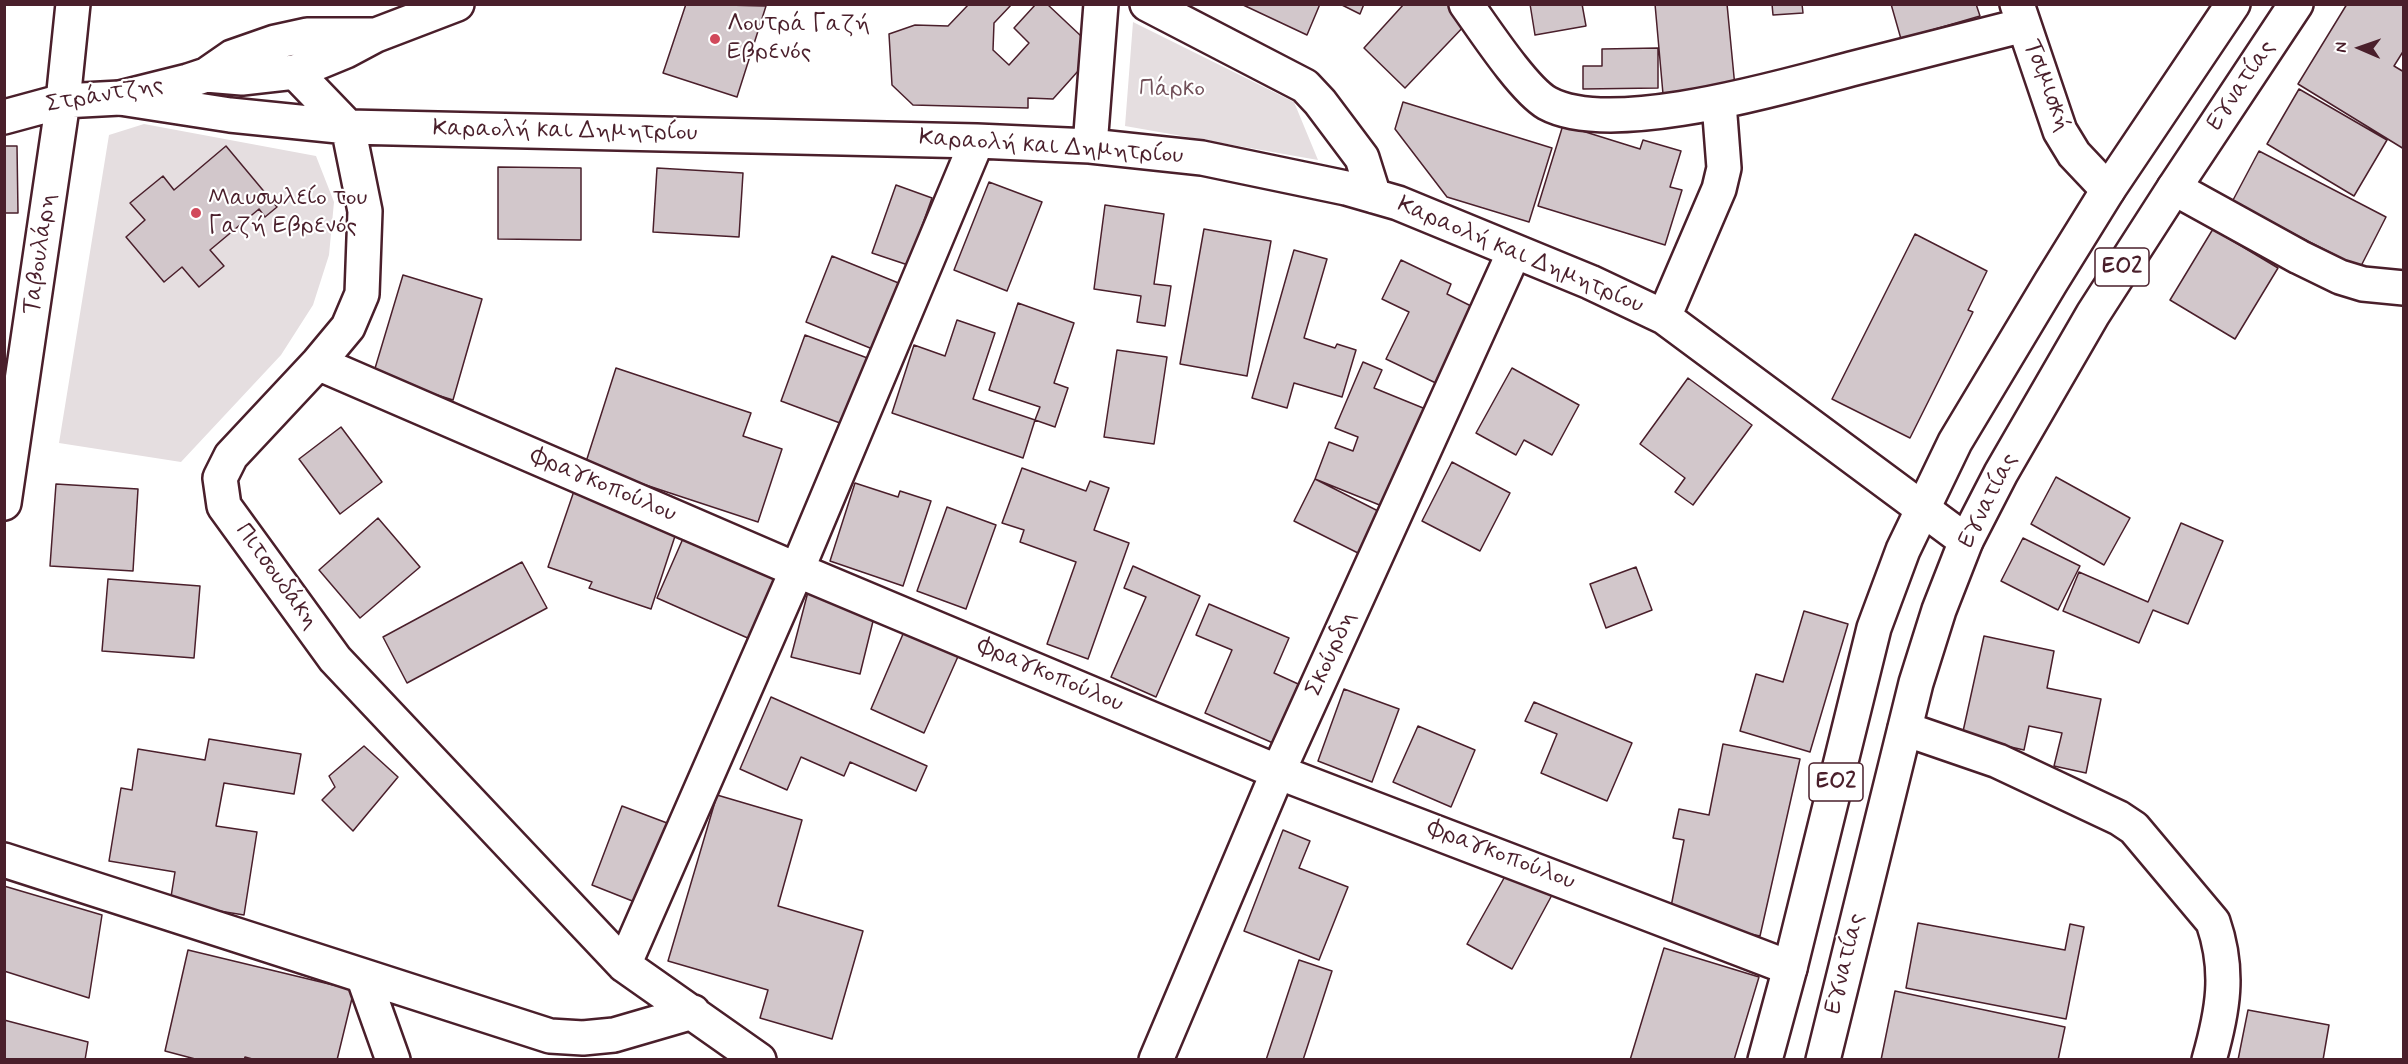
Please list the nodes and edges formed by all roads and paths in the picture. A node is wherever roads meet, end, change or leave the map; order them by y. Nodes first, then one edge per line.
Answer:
1 (74, 4) edge
2 (457, 4) edge
3 (1101, 4) edge
4 (1147, 4) edge
5 (1466, 4) edge
6 (2233, 4) edge
7 (2296, 4) edge
8 (2020, 15) edge
9 (376, 35) junction
10 (295, 72) junction
11 (206, 75) junction
12 (120, 98) junction
13 (63, 101) junction
14 (1719, 103) junction
15 (4, 117) edge
16 (285, 122) junction
17 (348, 127) junction
18 (977, 141) junction
19 (1090, 146) junction
20 (2174, 188) junction
21 (2108, 190) junction
22 (1374, 196) junction
23 (1514, 252) junction
24 (2403, 288) edge
25 (1664, 317) junction
26 (318, 363) junction
27 (4, 503) edge
28 (1921, 510) junction
29 (1966, 542) junction
30 (797, 570) junction
31 (1905, 729) junction
32 (1278, 771) junction
33 (4, 860) edge
34 (624, 964) junction
35 (1790, 968) junction
36 (363, 976) junction
37 (693, 1012) junction
38 (393, 1059) edge
39 (759, 1059) edge
40 (1156, 1059) edge
41 (1765, 1059) edge
42 (1823, 1059) edge
43 (2209, 1059) edge

1 - 13 main road, Ταβουλάρη
2 - 9 main road, Στράντζης
3 - 19 main road
4 - 22 main road
5 - 14 main road
6 - 21 main road, ΕΟ2
7 - 20 main road, Εγνατίας / ΕΟ2
8 - 14 main road
8 - 21 main road, Τσιμισκή
9 - 10 main road, Στράντζης
9 - 11 main road, Στράντζης
10 - 11 main road, Στράντζης
10 - 17 main road
11 - 12 main road, Στράντζης
11 - 16 main road
12 - 13 main road, Στράντζης
12 - 16 main road, Καραολή και Δημητρίου
13 - 15 main road, Στράντζης
13 - 27 main road, Ταβουλάρη
14 - 25 main road
16 - 17 main road, Καραολή και Δημητρίου
17 - 18 main road, Καραολή και Δημητρίου
17 - 26 main road, Πιτσουδάκη
18 - 19 main road, Καραολή και Δημητρίου
18 - 30 main road
19 - 22 main road, Καραολή και Δημητρίου
20 - 24 main road
20 - 29 main road, Εγνατίας / ΕΟ2
21 - 28 main road, ΕΟ2
22 - 23 main road, Καραολή και Δημητρίου
23 - 25 main road, Καραολή και Δημητρίου
23 - 32 main road, Σκούρδη
25 - 28 main road, Καραολή και Δημητρίου
26 - 30 main road, Φραγκοπούλου
26 - 34 main road, Πιτσουδάκη
28 - 29 main road, Καραολή και Δημητρίου
28 - 35 main road, ΕΟ2
29 - 31 main road, Εγνατίας / ΕΟ2
30 - 32 main road, Φραγκοπούλου
30 - 34 main road
31 - 42 main road, Εγνατίας / ΕΟ2
31 - 43 main road
32 - 35 main road, Φραγκοπούλου
32 - 40 main road, Σκούρδη
33 - 36 main road
34 - 37 main road, Πιτσουδάκη
35 - 41 main road, ΕΟ2
36 - 37 main road
36 - 38 main road
37 - 39 main road, Πιτσουδάκη

